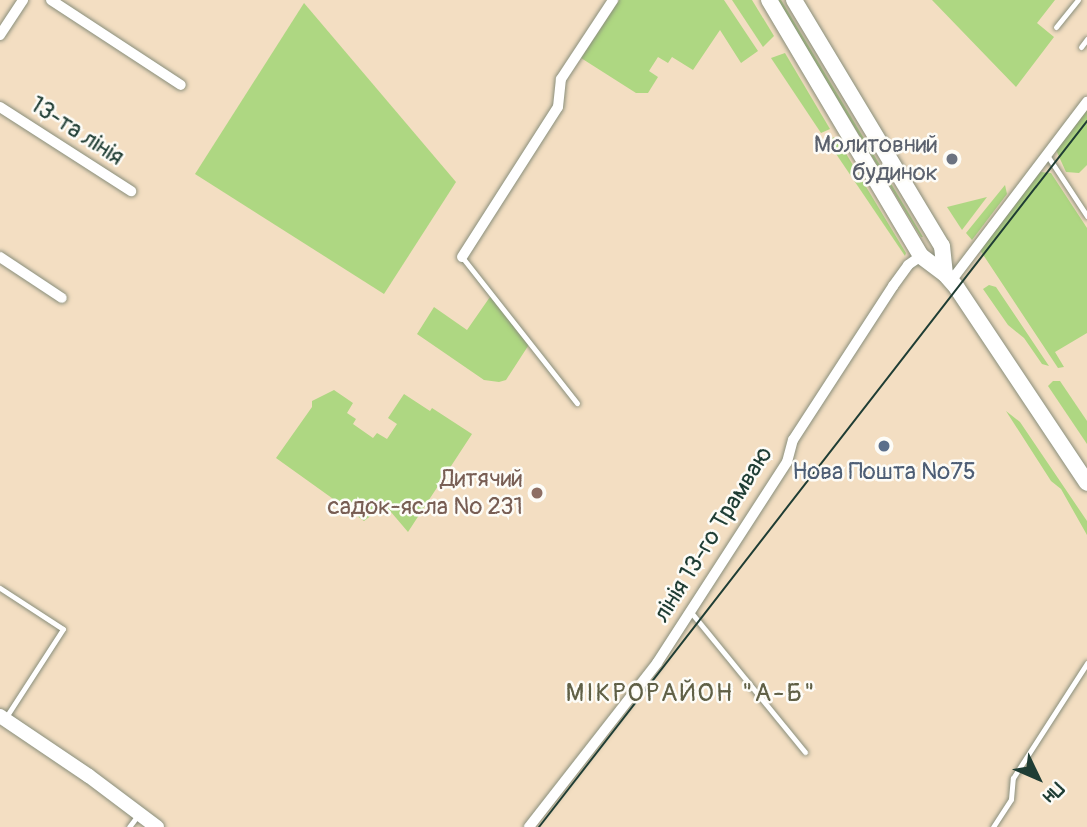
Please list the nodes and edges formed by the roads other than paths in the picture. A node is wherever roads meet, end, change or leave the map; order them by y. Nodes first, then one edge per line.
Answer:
1 (23, 0) edge
2 (51, 0) edge
3 (613, 0) edge
4 (769, 0) edge
5 (794, 0) edge
6 (1078, 0) edge
7 (1056, 27) dead end
8 (0, 35) edge
9 (1087, 39) edge
10 (1081, 47) dead end
11 (181, 85) dead end
12 (1087, 102) edge
13 (0, 107) edge
14 (1047, 155) junction
15 (131, 191) dead end
16 (1087, 216) edge
17 (921, 256) junction
18 (0, 257) edge
19 (462, 257) joint
20 (948, 277) junction
21 (62, 298) dead end
22 (577, 403) dead end
23 (1087, 483) edge
24 (0, 588) edge
25 (690, 611) junction
26 (1087, 663) edge
27 (2, 718) edge
28 (805, 752) dead end
29 (140, 813) junction
30 (129, 827) edge
31 (157, 827) edge
32 (528, 827) edge
33 (993, 827) edge

1 - 8 street
2 - 11 street
3 - 19 street
4 - 17 main road
5 - 20 main road
6 - 7 lane
9 - 10 lane
12 - 14 street
13 - 15 street, 13-та лінія
14 - 16 lane
14 - 20 street
17 - 20 main road
17 - 25 street, лінія 13-го Трамваю
18 - 21 street
19 - 22 lane
20 - 23 main road
24 - 27 lane
25 - 28 lane
25 - 32 street, лінія 13-го Трамваю
26 - 33 lane
27 - 29 main road
29 - 30 lane
29 - 31 main road

